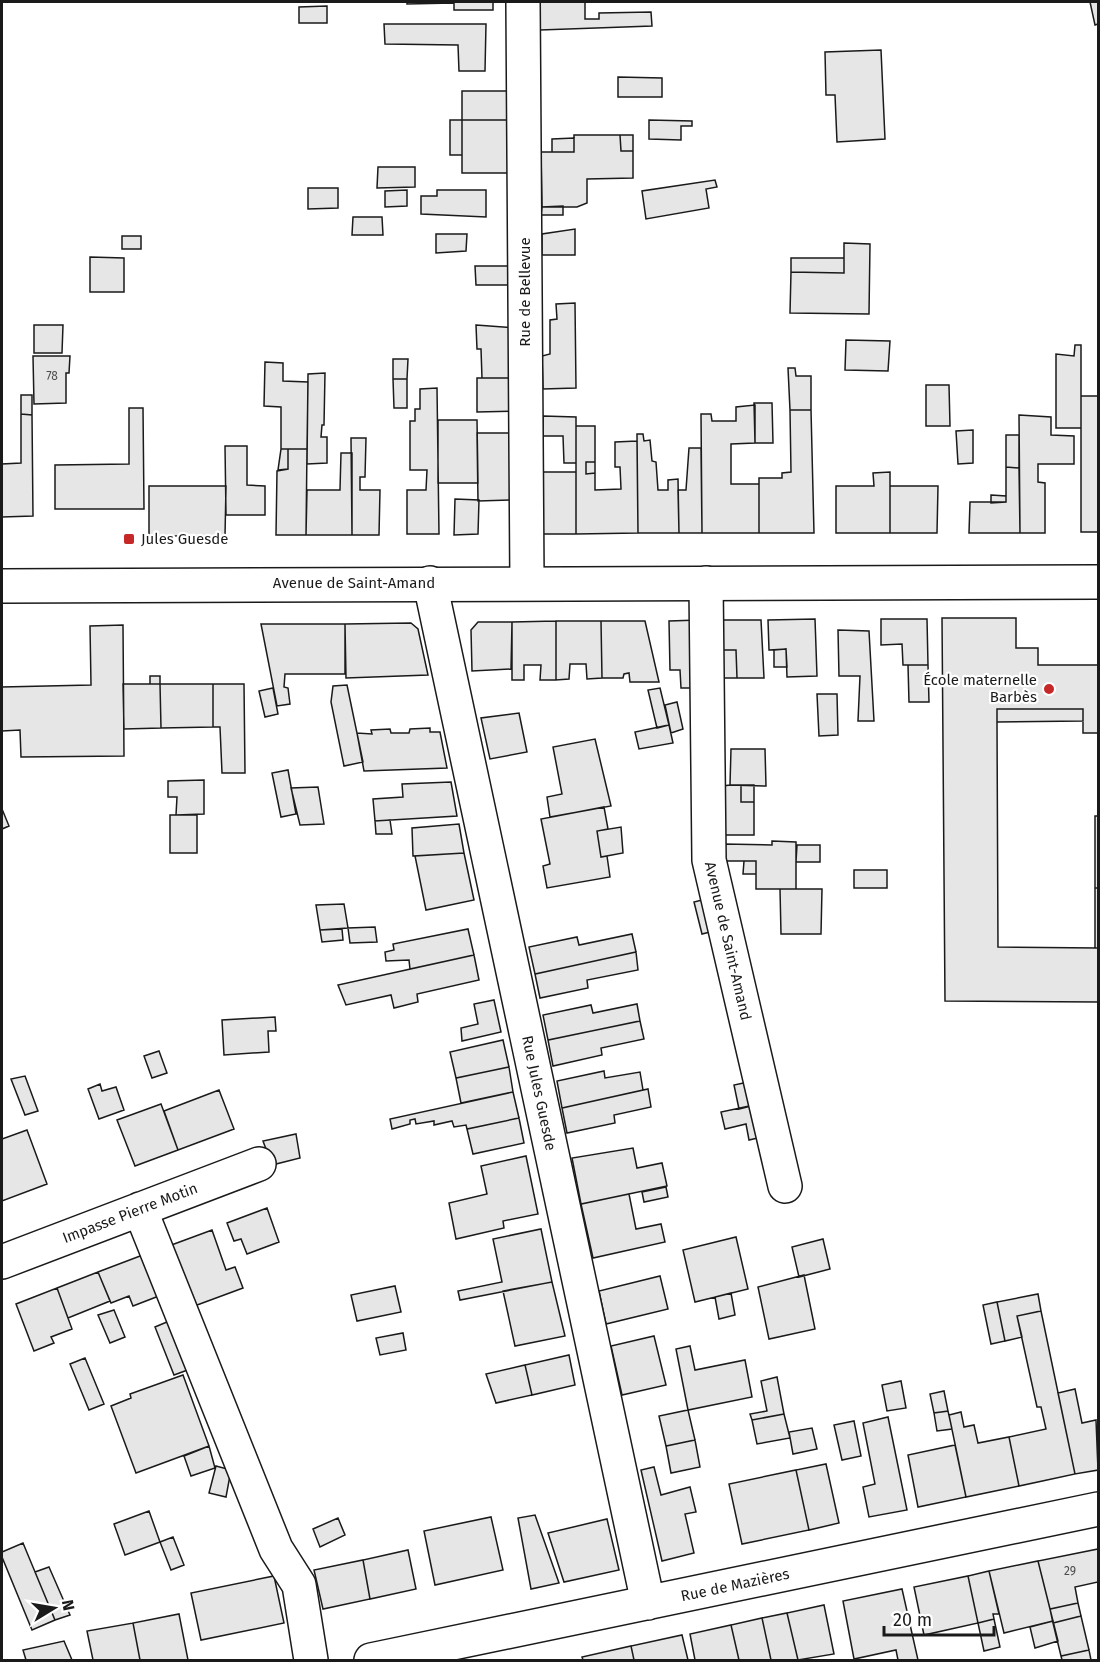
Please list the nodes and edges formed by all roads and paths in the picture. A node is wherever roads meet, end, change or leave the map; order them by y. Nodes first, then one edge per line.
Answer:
1 (522, 2) edge
2 (1098, 582) edge
3 (430, 583) junction
4 (527, 583) junction
5 (706, 583) junction
6 (2, 585) edge
7 (259, 1164) dead end
8 (785, 1186) dead end
9 (140, 1209) junction
10 (2, 1262) edge
11 (1098, 1509) edge
12 (648, 1603) junction
13 (311, 1660) edge
14 (371, 1660) edge

1 - 4 street, Rue de Bellevue
2 - 5 street, Avenue de Saint-Amand
3 - 4 street, Avenue de Saint-Amand
3 - 6 street, Avenue de Saint-Amand
3 - 12 street, Rue Jules Guesde
4 - 5 street, Avenue de Saint-Amand
5 - 8 street, Avenue de Saint-Amand
7 - 9 street, Impasse Pierre Motin
9 - 10 street, Impasse Pierre Motin
9 - 13 street
11 - 12 street, Rue de Mazières
12 - 14 street, Rue de Mazières

